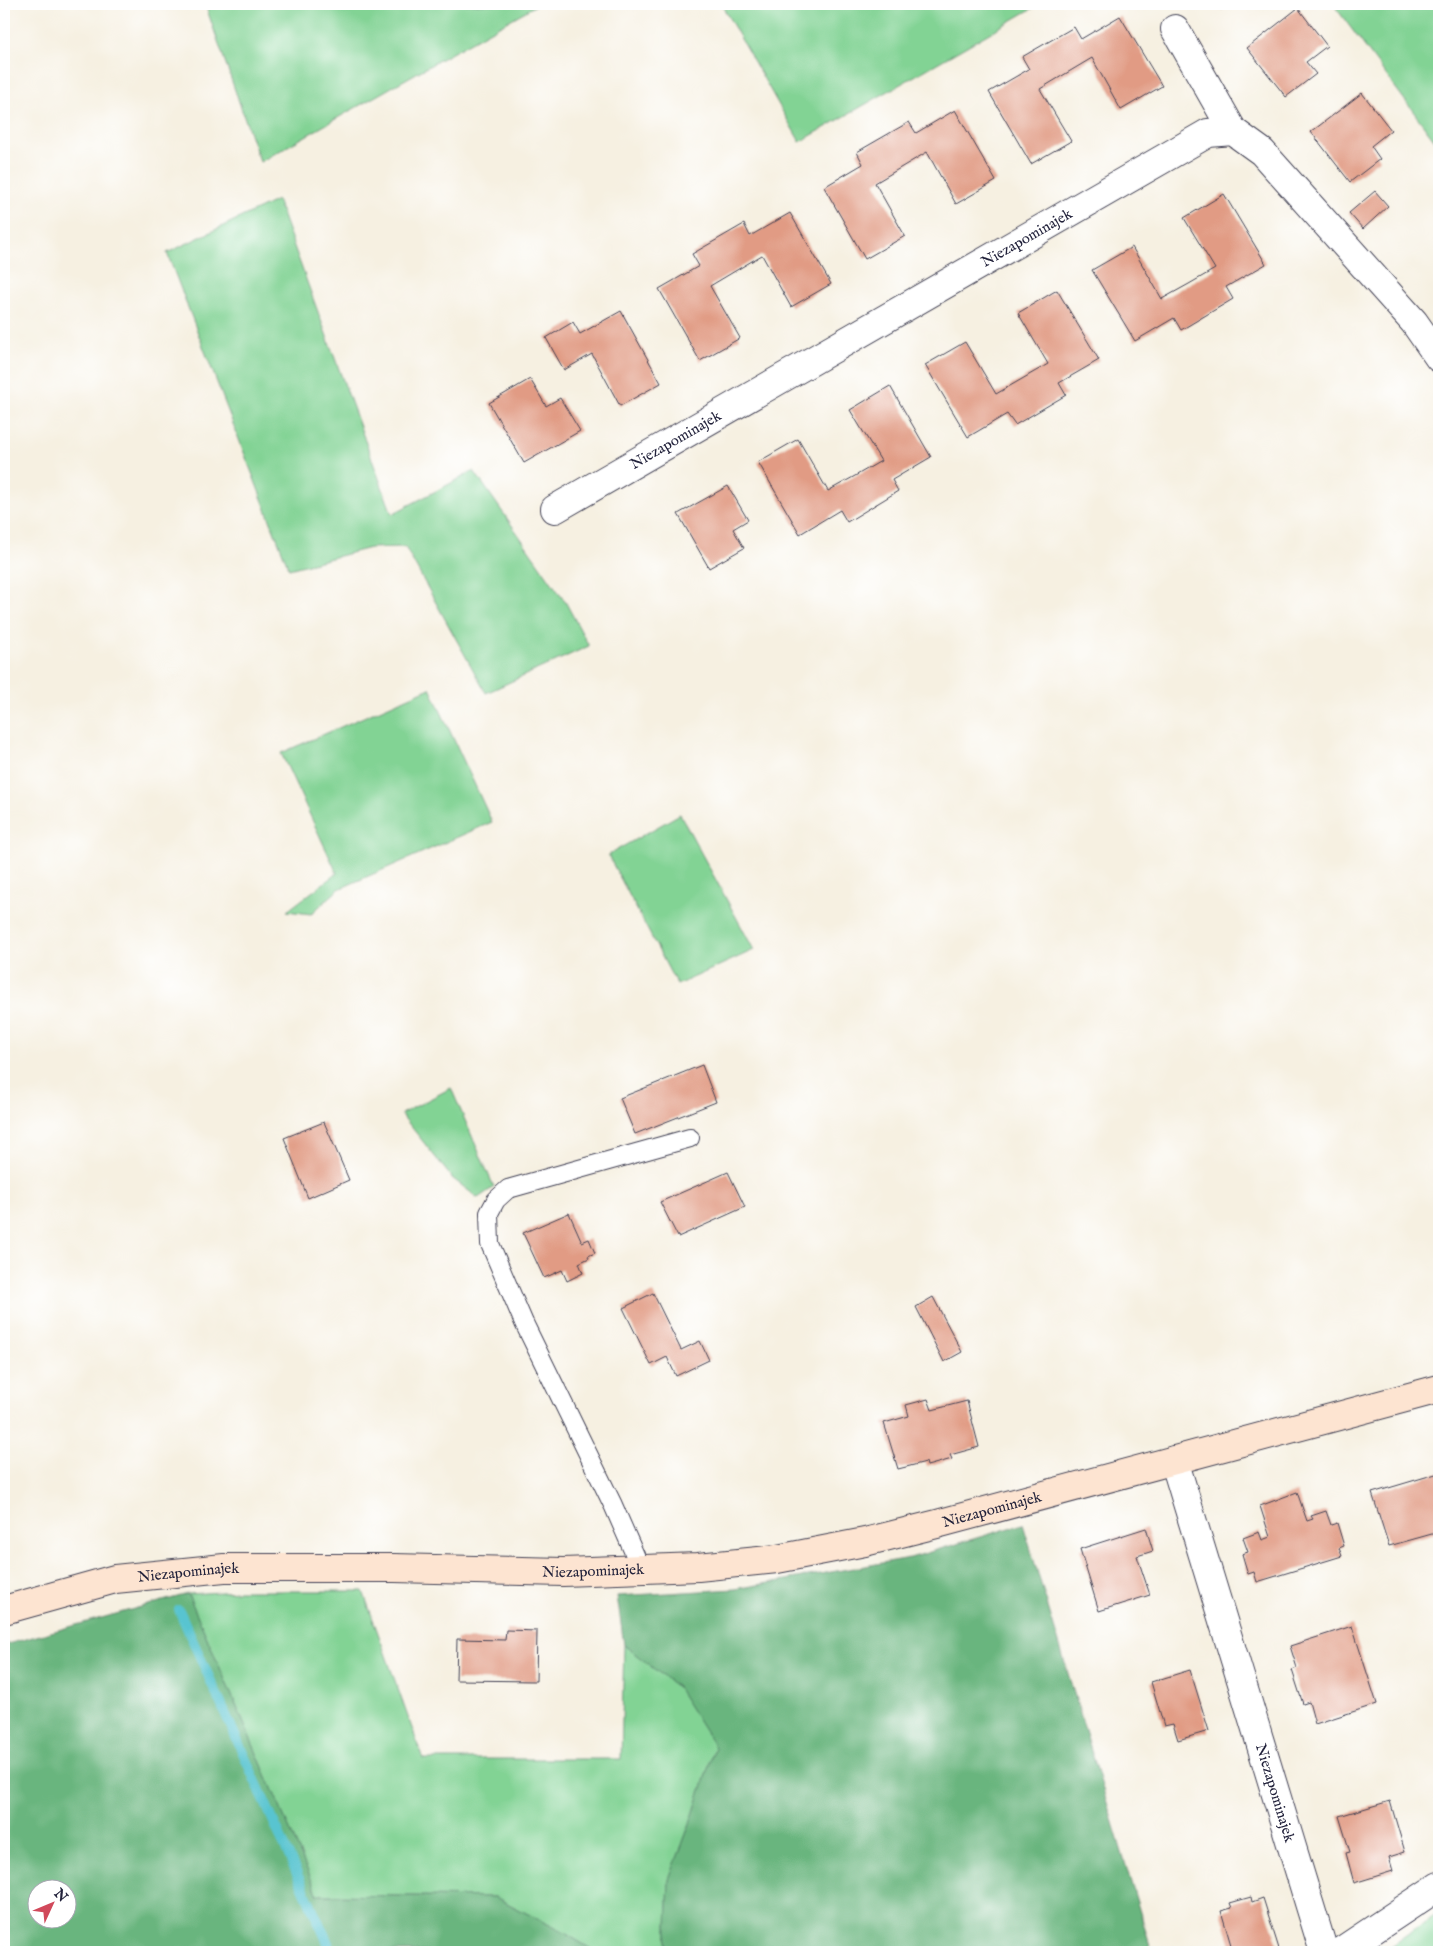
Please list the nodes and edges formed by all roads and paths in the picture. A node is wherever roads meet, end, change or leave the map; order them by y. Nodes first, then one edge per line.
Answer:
1 (1175, 29) dead end
2 (1234, 132) junction
3 (1439, 358) edge
4 (555, 510) dead end
5 (690, 1138) dead end
6 (1439, 1389) edge
7 (1174, 1460) junction
8 (642, 1570) junction
9 (4, 1610) edge
10 (1439, 1886) edge
11 (1324, 1952) edge
12 (1340, 1952) edge

1 - 2 street
2 - 3 street
2 - 4 street, Niezapominajek
5 - 8 lane
6 - 7 street, Niezapominajek
7 - 8 street, Niezapominajek
7 - 11 street, Niezapominajek
8 - 9 street, Niezapominajek
10 - 12 street

